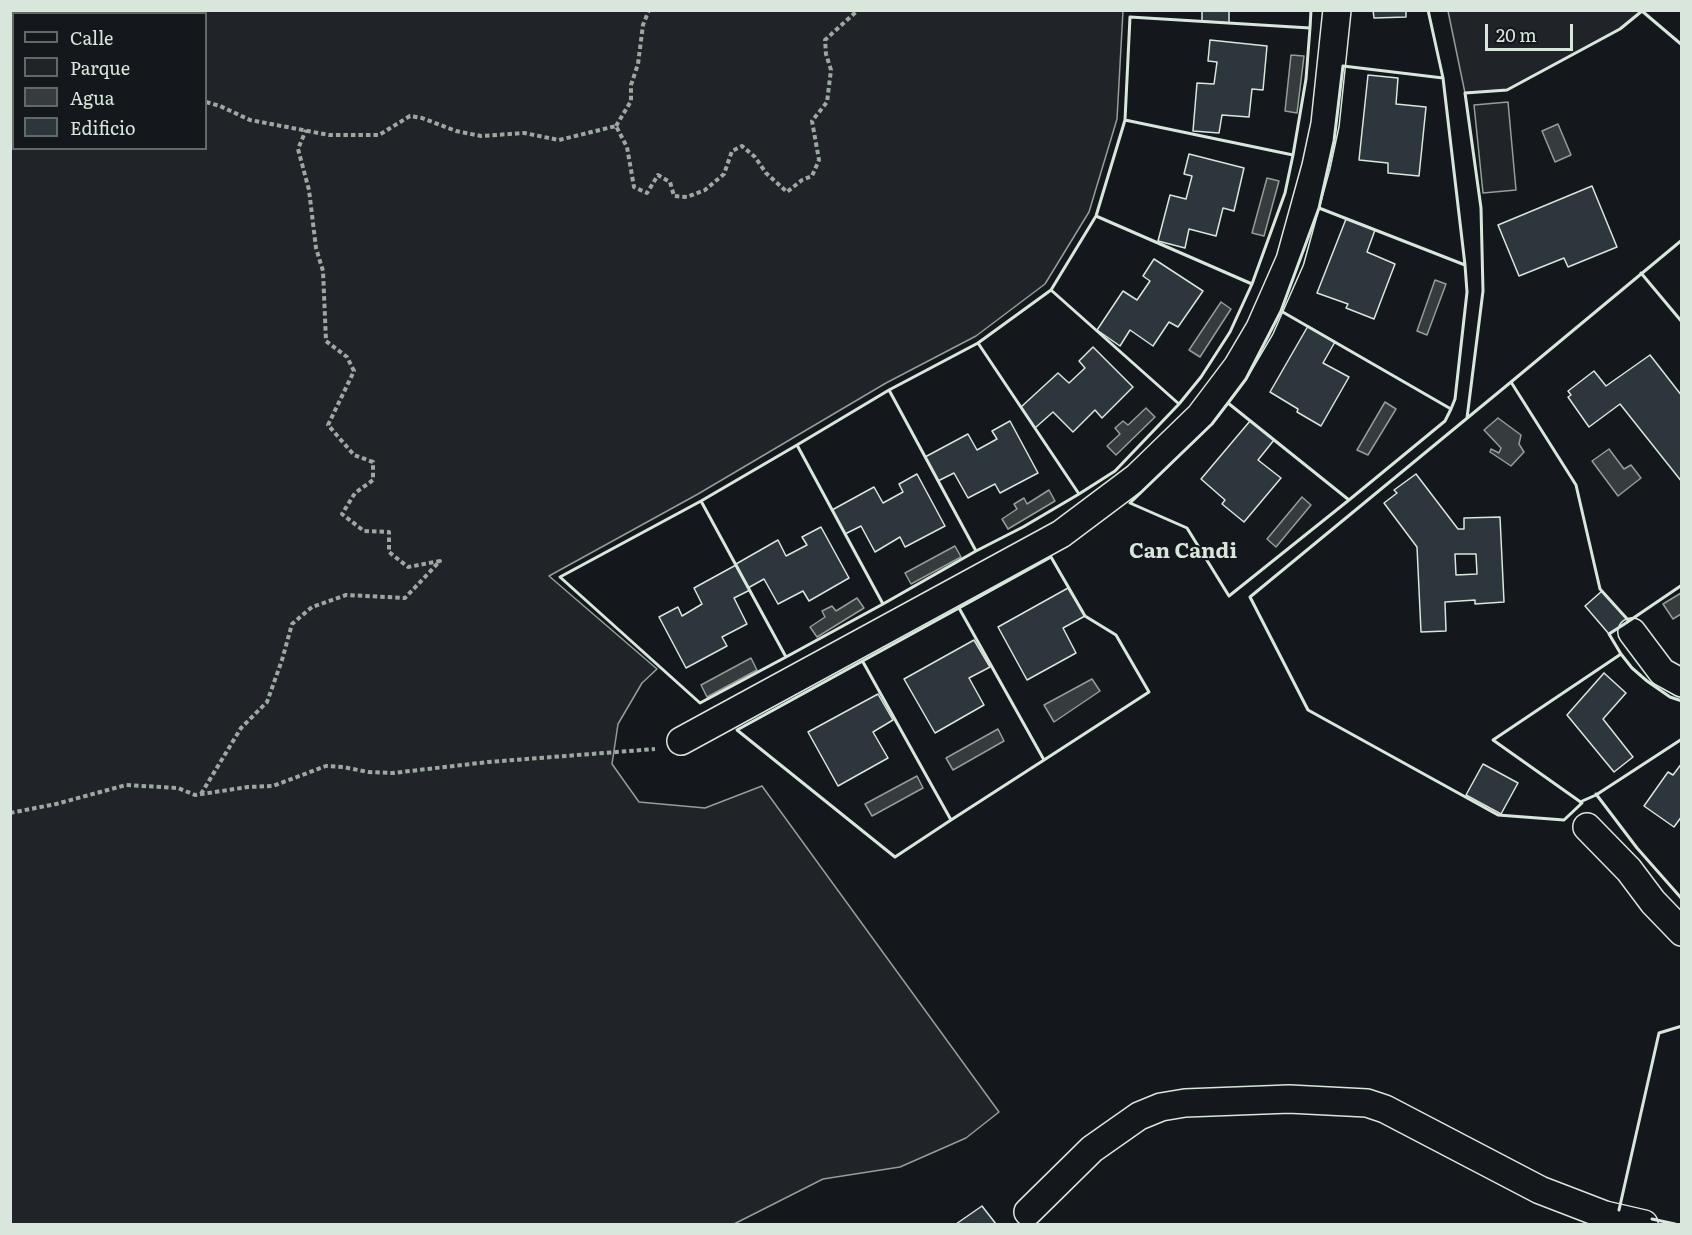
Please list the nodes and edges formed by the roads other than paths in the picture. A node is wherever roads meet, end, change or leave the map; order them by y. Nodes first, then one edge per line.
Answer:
1 (1336, 10) edge
2 (1632, 632) dead end
3 (1682, 683) edge
4 (681, 741) road end
5 (1587, 826) dead end
6 (1682, 932) edge
7 (1028, 1212) dead end
8 (1601, 1220) edge
9 (1644, 1224) edge

1 - 4 street
2 - 3 street
5 - 6 street
7 - 8 street
8 - 9 street

